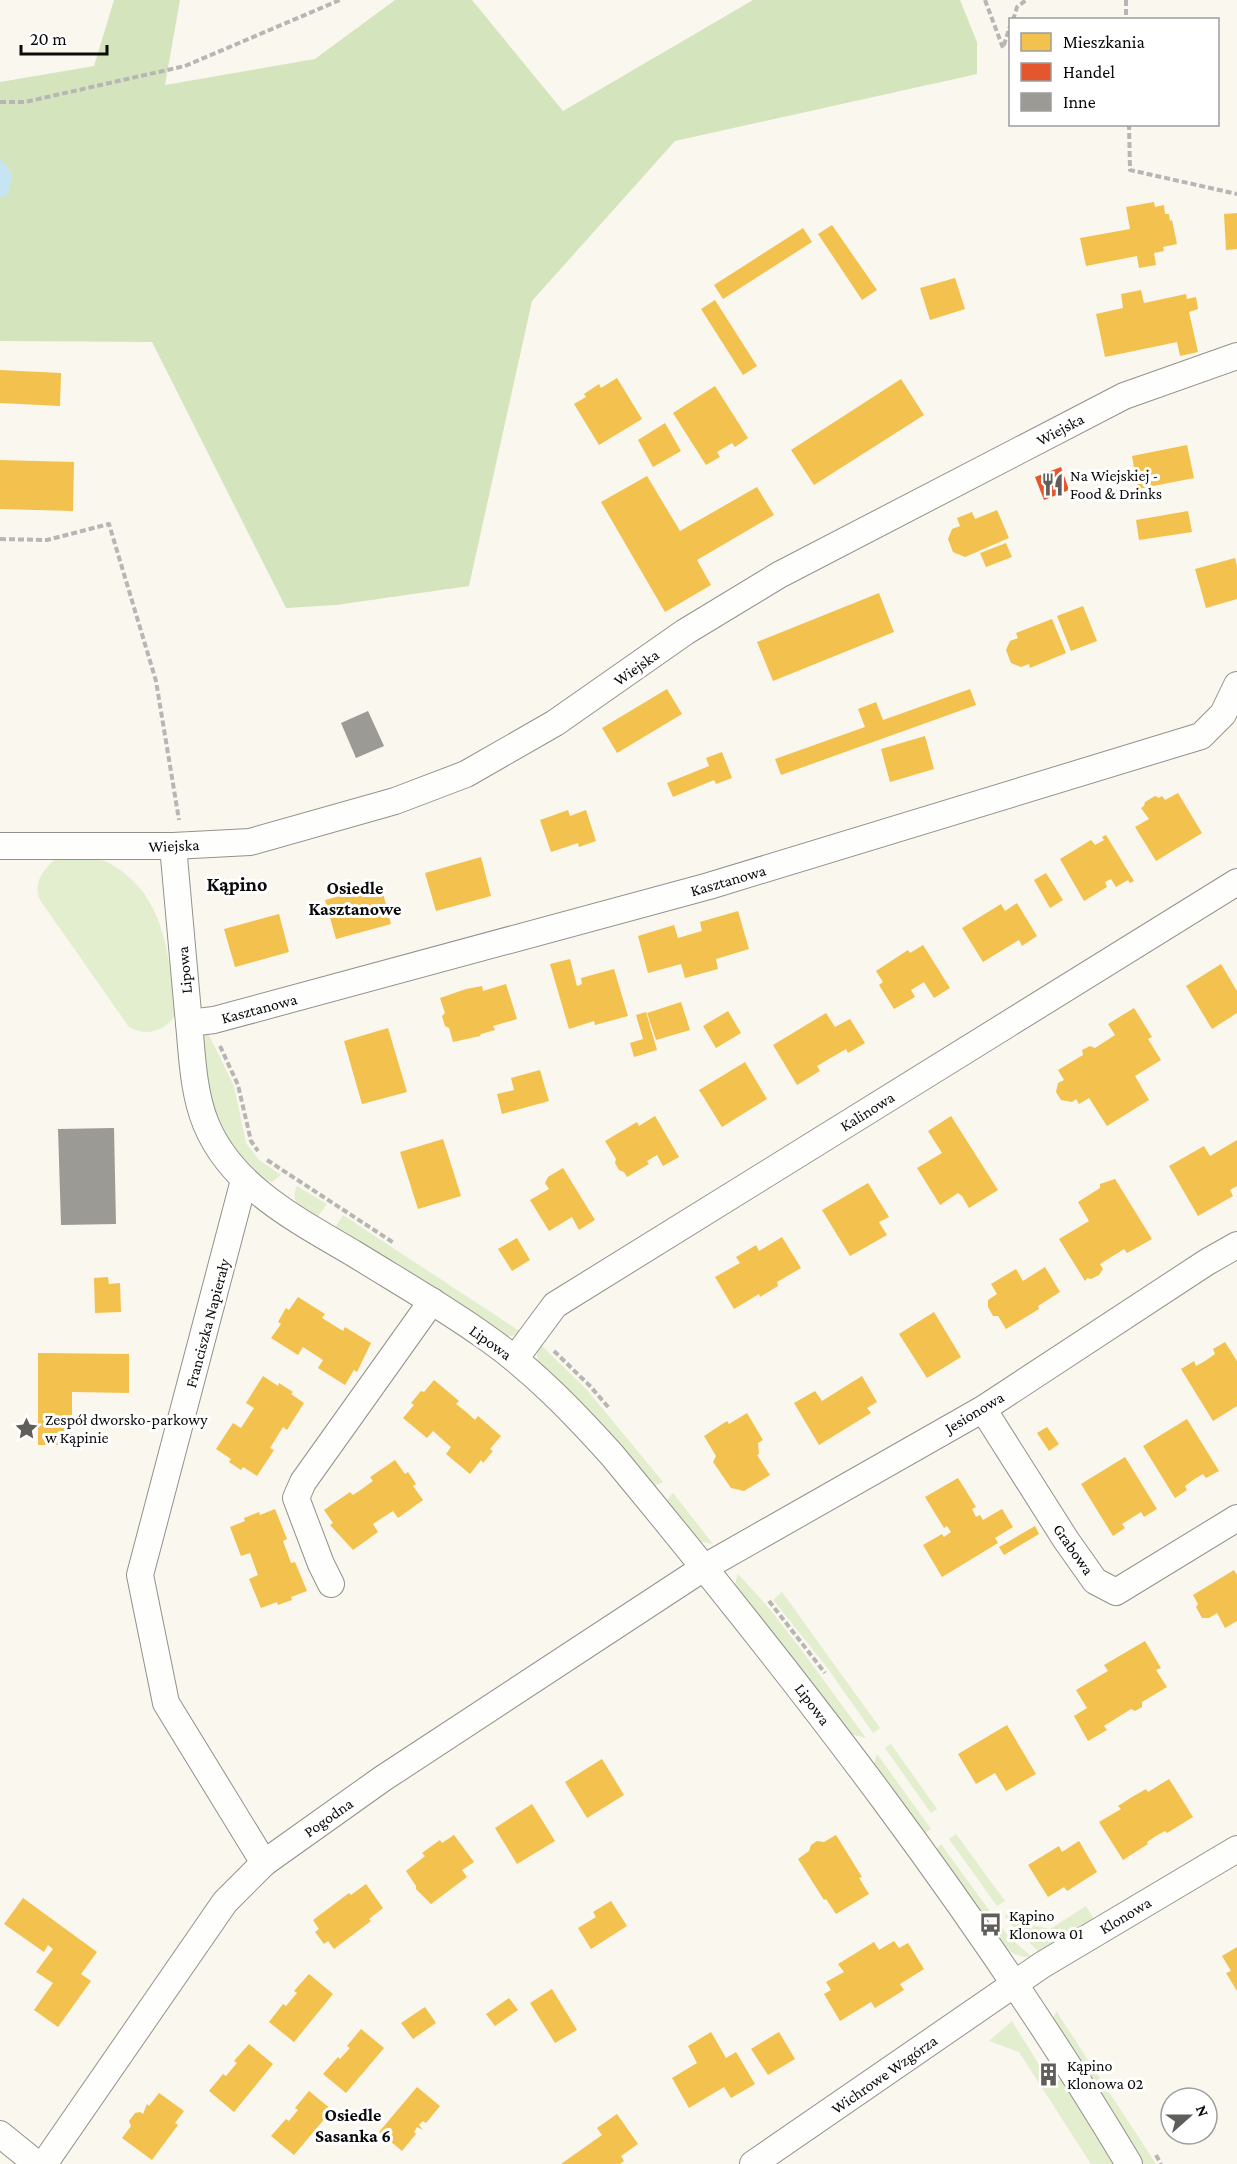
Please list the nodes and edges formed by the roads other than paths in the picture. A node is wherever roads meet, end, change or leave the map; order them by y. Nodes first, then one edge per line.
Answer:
1 (1237, 356) edge
2 (1237, 685) edge
3 (0, 846) edge
4 (173, 846) junction
5 (1237, 882) edge
6 (189, 1023) junction
7 (244, 1180) junction
8 (1237, 1245) edge
9 (432, 1301) junction
10 (515, 1359) junction
11 (983, 1409) junction
12 (1237, 1518) edge
13 (705, 1568) junction
14 (331, 1584) dead end
15 (1237, 1849) edge
16 (264, 1863) junction
17 (1014, 1983) junction
18 (0, 2134) edge
19 (38, 2164) edge
20 (44, 2164) edge
21 (753, 2164) edge
22 (1129, 2164) edge

1 - 4 street, Wiejska
2 - 6 street, Kasztanowa
3 - 4 street, Wiejska
4 - 6 street, Lipowa
5 - 10 street, Kalinowa
6 - 7 street, Lipowa
7 - 9 street, Lipowa
7 - 16 street, Franciszka Napierały
8 - 11 street, Jesionowa
9 - 10 street, Lipowa
9 - 14 street
10 - 13 street, Lipowa
11 - 12 street, Grabowa
11 - 13 street, Jesionowa
13 - 16 street, Pogodna
13 - 17 street, Lipowa
15 - 17 street, Klonowa
16 - 20 street, Pogodna
17 - 21 street, Wichrowe Wzgórza
17 - 22 street, Lipowa
18 - 19 street

